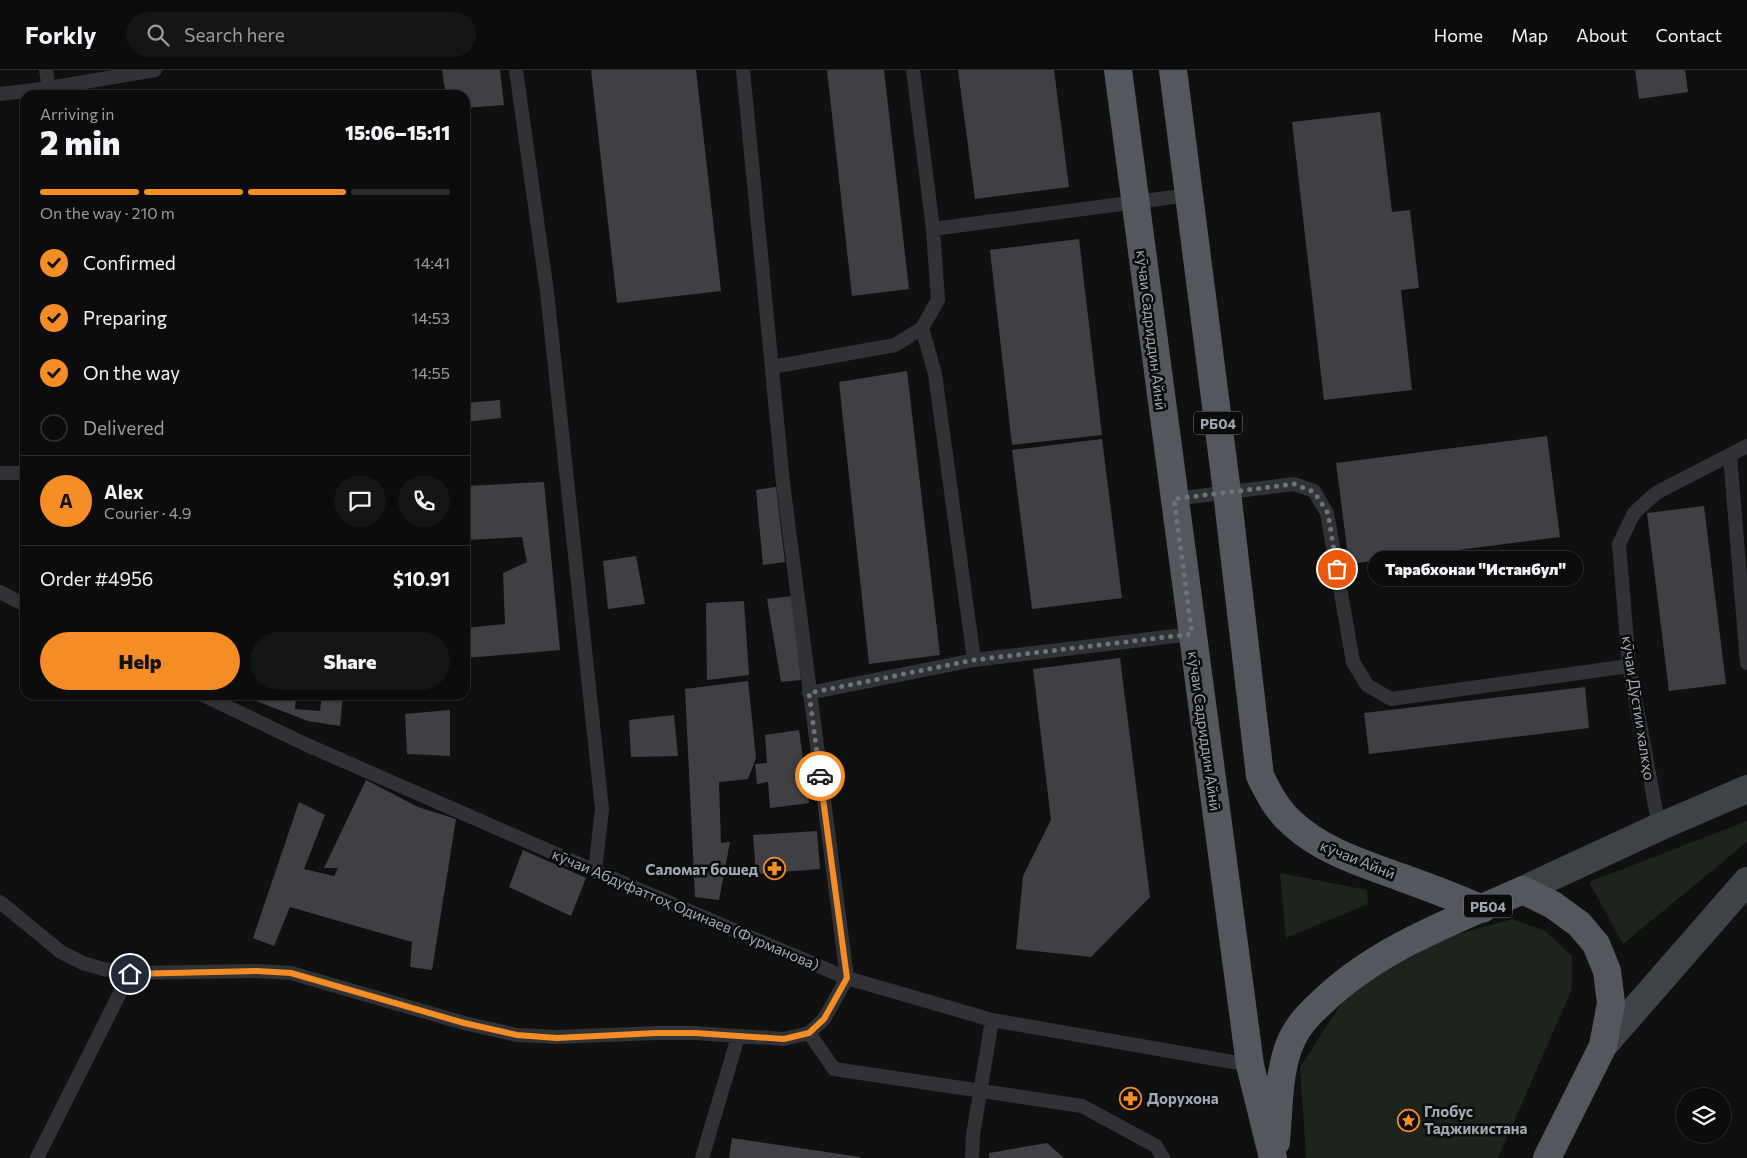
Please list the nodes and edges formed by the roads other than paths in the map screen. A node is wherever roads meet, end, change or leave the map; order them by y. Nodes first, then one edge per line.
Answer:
1 (46, 70) edge
2 (155, 70) edge
3 (516, 70) edge
4 (743, 70) edge
5 (914, 70) edge
6 (1118, 70) edge
7 (1173, 70) edge
8 (49, 90) edge
9 (59, 90) edge
10 (20, 93) edge
11 (0, 94) edge
12 (1189, 195) junction
13 (1135, 202) junction
14 (933, 229) junction
15 (922, 328) junction
16 (772, 367) junction
17 (1747, 446) edge
18 (1730, 455) junction
19 (20, 472) edge
20 (0, 473) edge
21 (1227, 492) junction
22 (1174, 499) junction
23 (0, 592) edge
24 (20, 602) edge
25 (1192, 634) junction
26 (974, 660) junction
27 (1747, 663) edge
28 (1629, 666) junction
29 (809, 693) junction
30 (214, 700) edge
31 (1747, 789) edge
32 (1659, 827) junction
33 (595, 871) junction
34 (1747, 881) edge
35 (1523, 890) junction
36 (0, 902) edge
37 (1482, 908) junction
38 (130, 974) junction
39 (847, 978) junction
40 (992, 1020) junction
41 (809, 1033) junction
42 (738, 1037) junction
43 (1603, 1046) junction
44 (1250, 1065) junction
45 (980, 1090) junction
46 (37, 1158) edge
47 (702, 1158) edge
48 (972, 1158) edge
49 (1163, 1158) edge
50 (1274, 1158) edge
51 (1546, 1158) edge

1 - 8 lane
2 - 9 lane
3 - 33 lane
4 - 16 lane
5 - 14 lane
6 - 13 highway, кӯчаи Садриддин Айнӣ / РБ04
7 - 12 highway, РБ04
10 - 11 lane
12 - 13 lane
12 - 21 highway, РБ04
13 - 14 lane
13 - 22 highway, кӯчаи Садриддин Айнӣ / РБ04
14 - 15 lane
15 - 16 lane
15 - 26 lane
16 - 29 lane
17 - 18 lane, кӯчаи Дӯстии халкҳо
18 - 27 lane
18 - 28 lane, кӯчаи Дӯстии халкҳо
19 - 20 lane
21 - 22 lane
21 - 28 lane
21 - 37 highway, кӯчаи Айнӣ / РБ04
22 - 25 highway, кӯчаи Садриддин Айнӣ / РБ04
23 - 24 lane
25 - 26 lane
25 - 44 highway, кӯчаи Садриддин Айнӣ / РБ04
26 - 29 lane
28 - 32 lane, кӯчаи Дӯстии халкҳо
29 - 39 lane
30 - 33 lane, кӯчаи Абдуфаттоҳ Одинаев (Фурманова)
31 - 32 main road
32 - 35 main road
33 - 39 lane, кӯчаи Абдуфаттоҳ Одинаев (Фурманова)
34 - 43 main road
35 - 37 highway, РБ04
35 - 43 highway, РБ04
36 - 38 lane
37 - 50 highway, РБ04
38 - 42 lane
38 - 46 lane
39 - 40 lane, кӯчаи Абдуфаттоҳ Одинаев (Фурманова)
39 - 41 lane
40 - 44 lane, кӯчаи Абдуфаттоҳ Одинаев (Фурманова)
40 - 45 lane
41 - 42 lane
41 - 45 lane
42 - 47 lane
43 - 51 highway, РБ04
44 - 50 highway, РБ04
45 - 48 lane
45 - 49 lane

